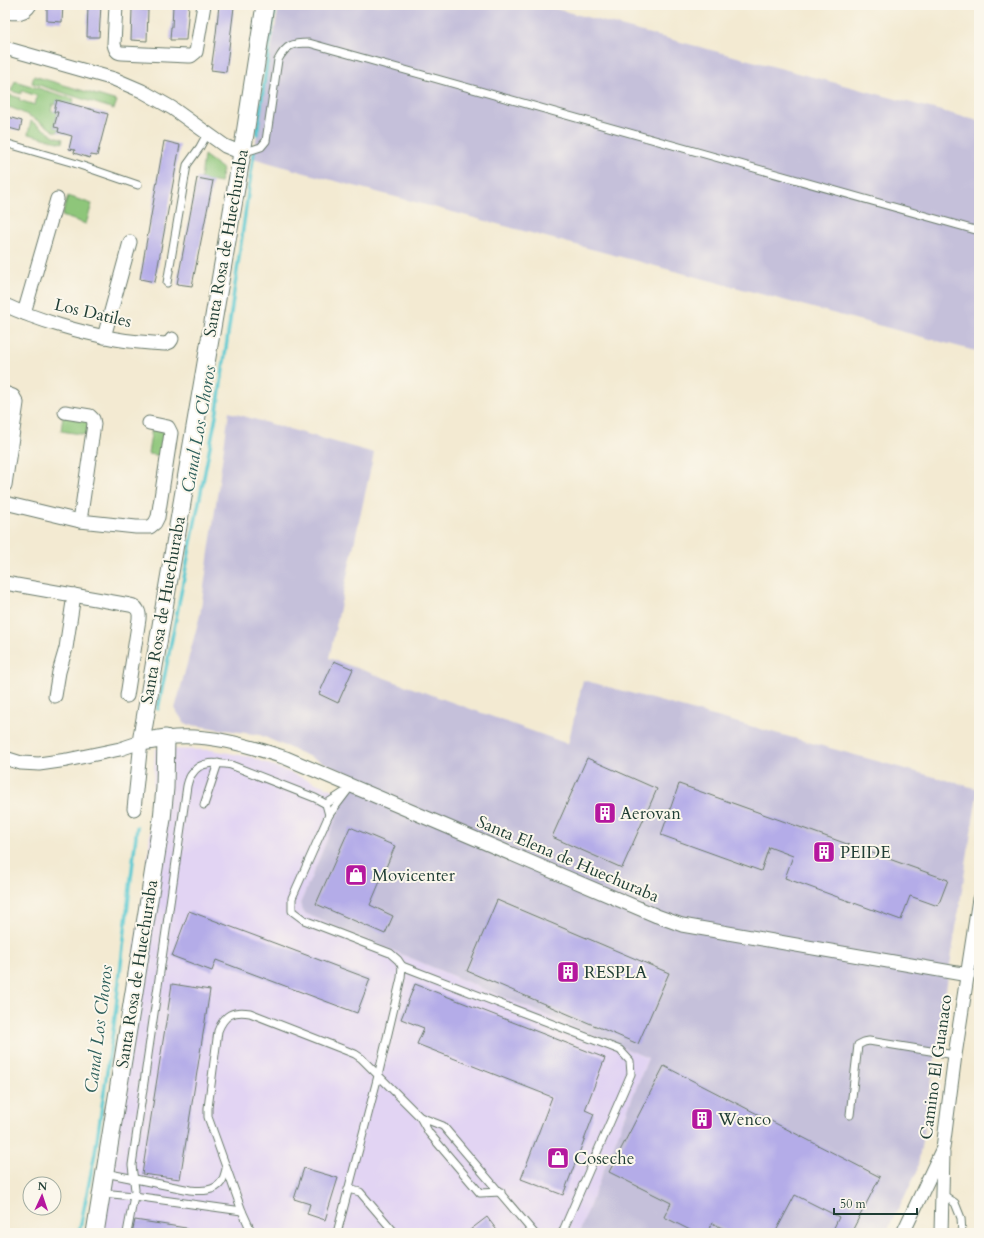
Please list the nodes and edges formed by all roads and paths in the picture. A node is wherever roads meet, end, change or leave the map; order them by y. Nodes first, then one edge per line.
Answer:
1 (30, 5) edge
2 (116, 5) edge
3 (204, 5) edge
4 (265, 5) edge
5 (5, 12) edge
6 (5, 48) edge
7 (207, 134) junction
8 (5, 143) edge
9 (242, 153) junction
10 (138, 185) dead end
11 (58, 199) dead end
12 (979, 231) edge
13 (130, 242) dead end
14 (167, 283) dead end
15 (5, 305) edge
16 (24, 313) junction
17 (104, 337) junction
18 (172, 339) dead end
19 (5, 393) edge
20 (65, 412) dead end
21 (149, 423) dead end
22 (5, 485) edge
23 (5, 503) edge
24 (80, 521) junction
25 (5, 586) edge
26 (74, 595) junction
27 (55, 696) dead end
28 (127, 696) dead end
29 (166, 738) junction
30 (141, 742) junction
31 (5, 758) edge
32 (218, 763) junction
33 (350, 786) junction
34 (204, 804) dead end
35 (326, 804) junction
36 (134, 809) dead end
37 (329, 815) junction
38 (979, 899) edge
39 (402, 966) junction
40 (968, 975) junction
41 (955, 1056) junction
42 (378, 1076) junction
43 (850, 1115) dead end
44 (420, 1117) junction
45 (943, 1148) junction
46 (226, 1169) junction
47 (105, 1173) junction
48 (133, 1178) junction
49 (348, 1189) junction
50 (501, 1192) junction
51 (102, 1193) junction
52 (942, 1194) junction
53 (134, 1196) junction
54 (242, 1211) junction
55 (95, 1233) edge
56 (127, 1233) edge
57 (252, 1233) edge
58 (337, 1233) edge
59 (395, 1233) edge
60 (534, 1233) edge
61 (562, 1233) edge
62 (903, 1233) edge
63 (941, 1233) edge
64 (962, 1233) edge

1 - 5 street
2 - 3 street
4 - 9 street, Santa Rosa de Huechuraba
6 - 7 street
7 - 9 street
7 - 14 lane
8 - 10 lane
9 - 12 lane
9 - 30 street, Santa Rosa de Huechuraba
11 - 16 street
13 - 17 street
15 - 16 street, Los Datiles
16 - 17 street, Los Datiles
17 - 18 street, Los Datiles
19 - 22 street
20 - 24 street
21 - 24 street
23 - 24 street
25 - 26 street
26 - 27 street
26 - 28 street
29 - 30 street
29 - 33 street, Santa Elena de Huechuraba
29 - 47 street, Santa Rosa de Huechuraba
30 - 31 street
30 - 36 street, Santa Rosa de Huechuraba
32 - 34 lane
32 - 35 lane
32 - 48 lane
33 - 35 lane
33 - 37 lane
33 - 40 street, Santa Elena de Huechuraba
35 - 37 lane
37 - 39 lane
38 - 40 street, Camino El Guanaco
39 - 42 lane
39 - 61 lane
40 - 41 street, Camino El Guanaco
41 - 43 lane
41 - 45 street, Camino El Guanaco
42 - 44 lane
42 - 46 lane
42 - 49 lane
44 - 50 lane
44 - 50 lane
45 - 52 street
45 - 62 street, Camino El Guanaco
46 - 48 lane
46 - 54 lane
47 - 48 lane
47 - 51 street, Santa Rosa de Huechuraba
48 - 53 lane
49 - 58 lane
49 - 59 lane
50 - 60 lane
51 - 53 lane
51 - 55 street, Santa Rosa de Huechuraba
52 - 63 street
52 - 64 lane
53 - 54 lane
53 - 56 lane
54 - 57 lane

